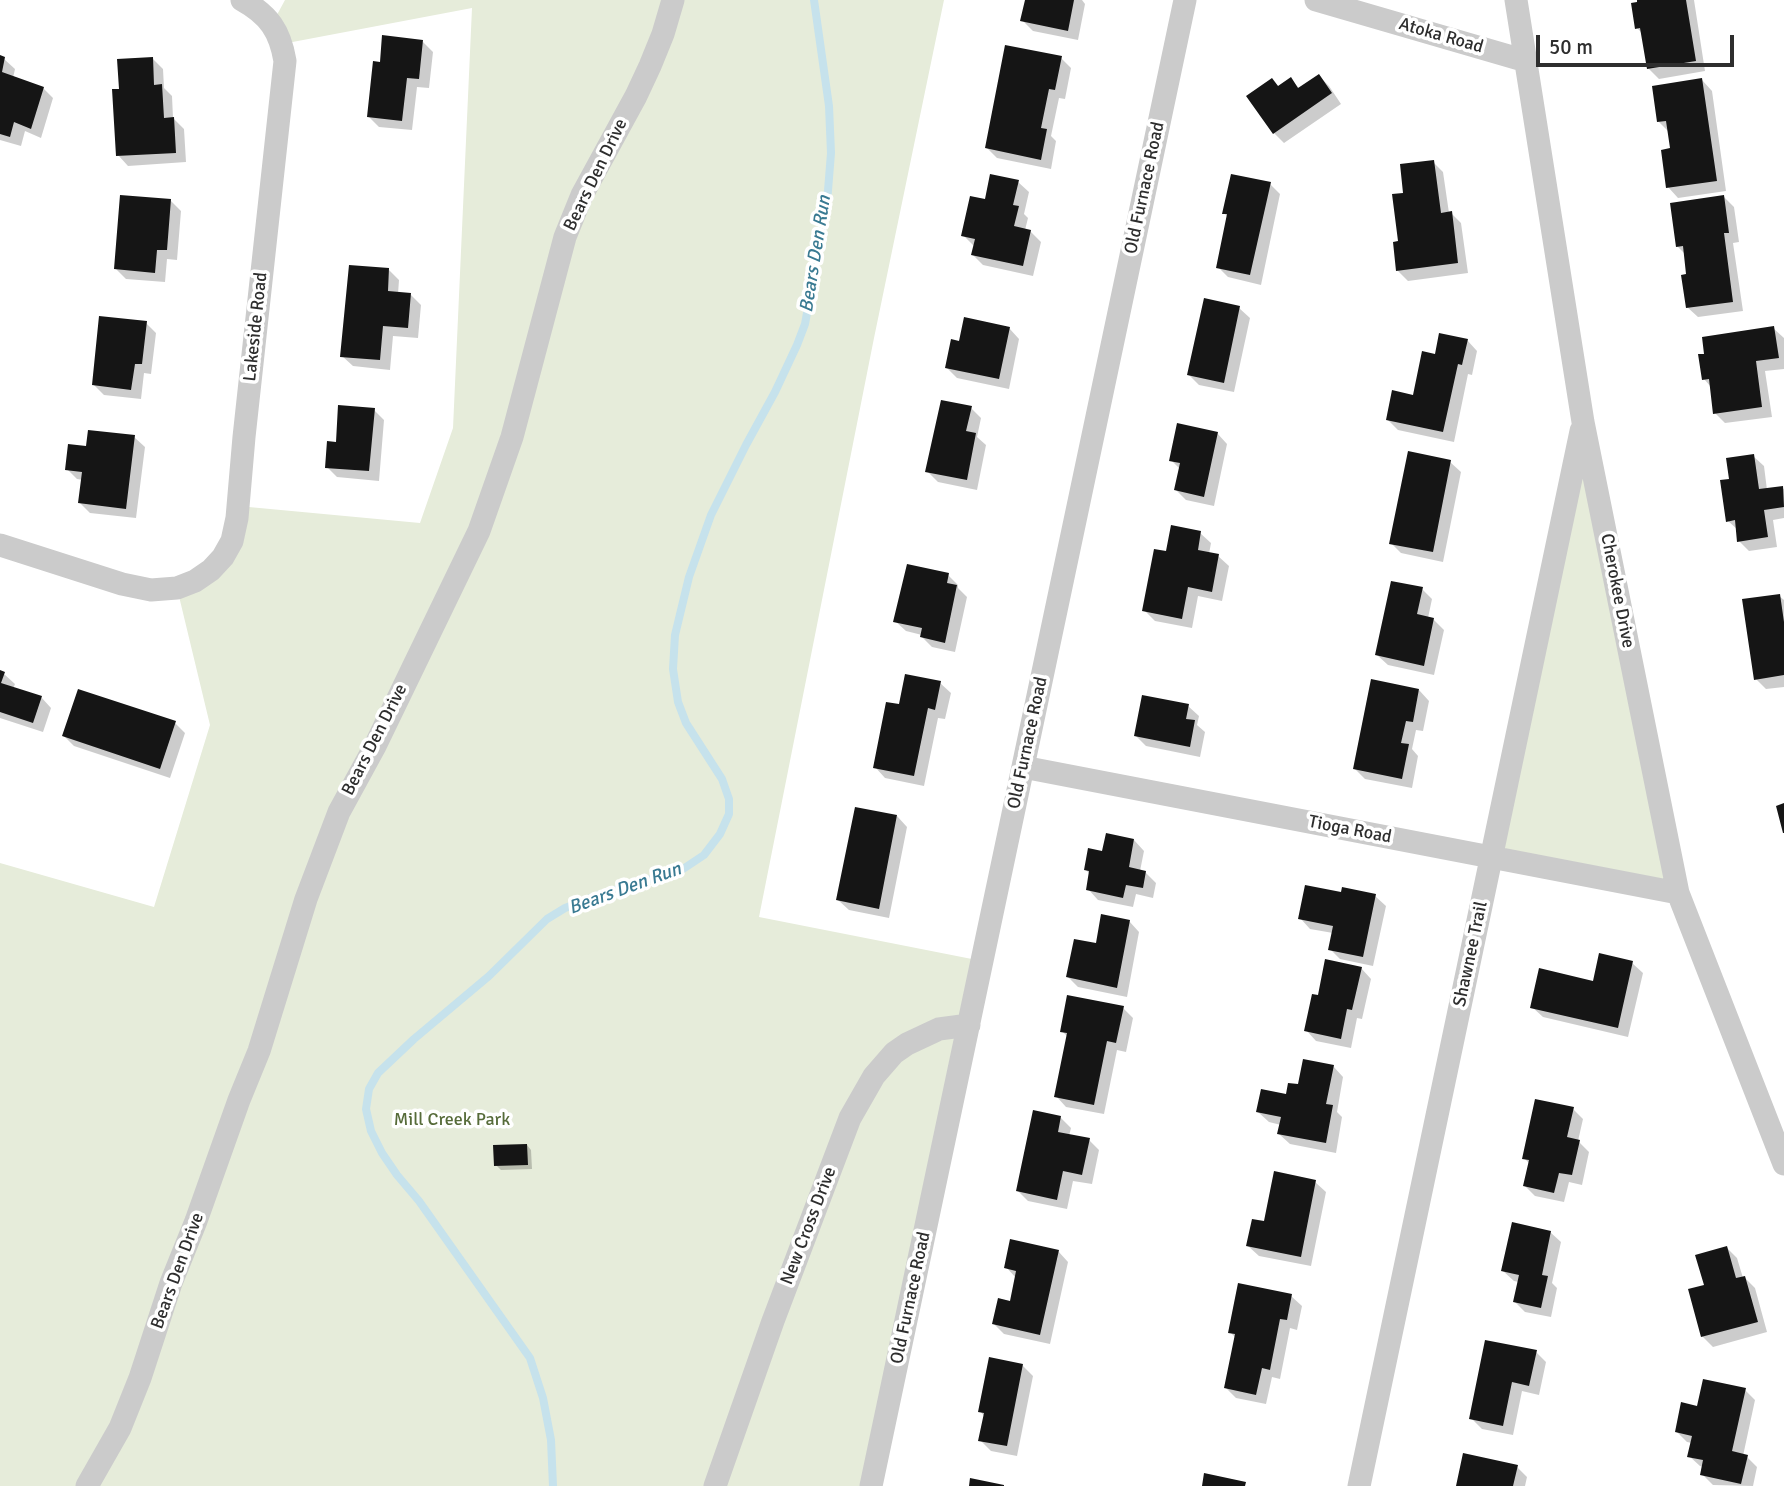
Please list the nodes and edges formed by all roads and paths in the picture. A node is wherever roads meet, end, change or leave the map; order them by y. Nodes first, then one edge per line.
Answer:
1 (242, 0) edge
2 (673, 0) edge
3 (1185, 0) edge
4 (1317, 0) edge
5 (1516, 0) edge
6 (1526, 61) junction
7 (1583, 422) junction
8 (0, 545) edge
9 (1023, 767) junction
10 (1491, 857) junction
11 (1678, 893) junction
12 (969, 1025) junction
13 (1784, 1164) edge
14 (87, 1486) edge
15 (715, 1486) edge
16 (871, 1486) edge
17 (1359, 1486) edge

1 - 8 street, Lakeside Road
2 - 14 street, Bears Den Drive
3 - 9 street, Old Furnace Road
4 - 6 street, Atoka Road
5 - 6 street, Cherokee Drive
6 - 7 street, Cherokee Drive
7 - 10 street, Shawnee Trail
7 - 11 street, Cherokee Drive
9 - 10 street, Tioga Road
9 - 12 street, Old Furnace Road
10 - 11 street, Tioga Road
10 - 17 street, Shawnee Trail
11 - 13 street, Cherokee Drive
12 - 15 street, New Cross Drive
12 - 16 street, Old Furnace Road

